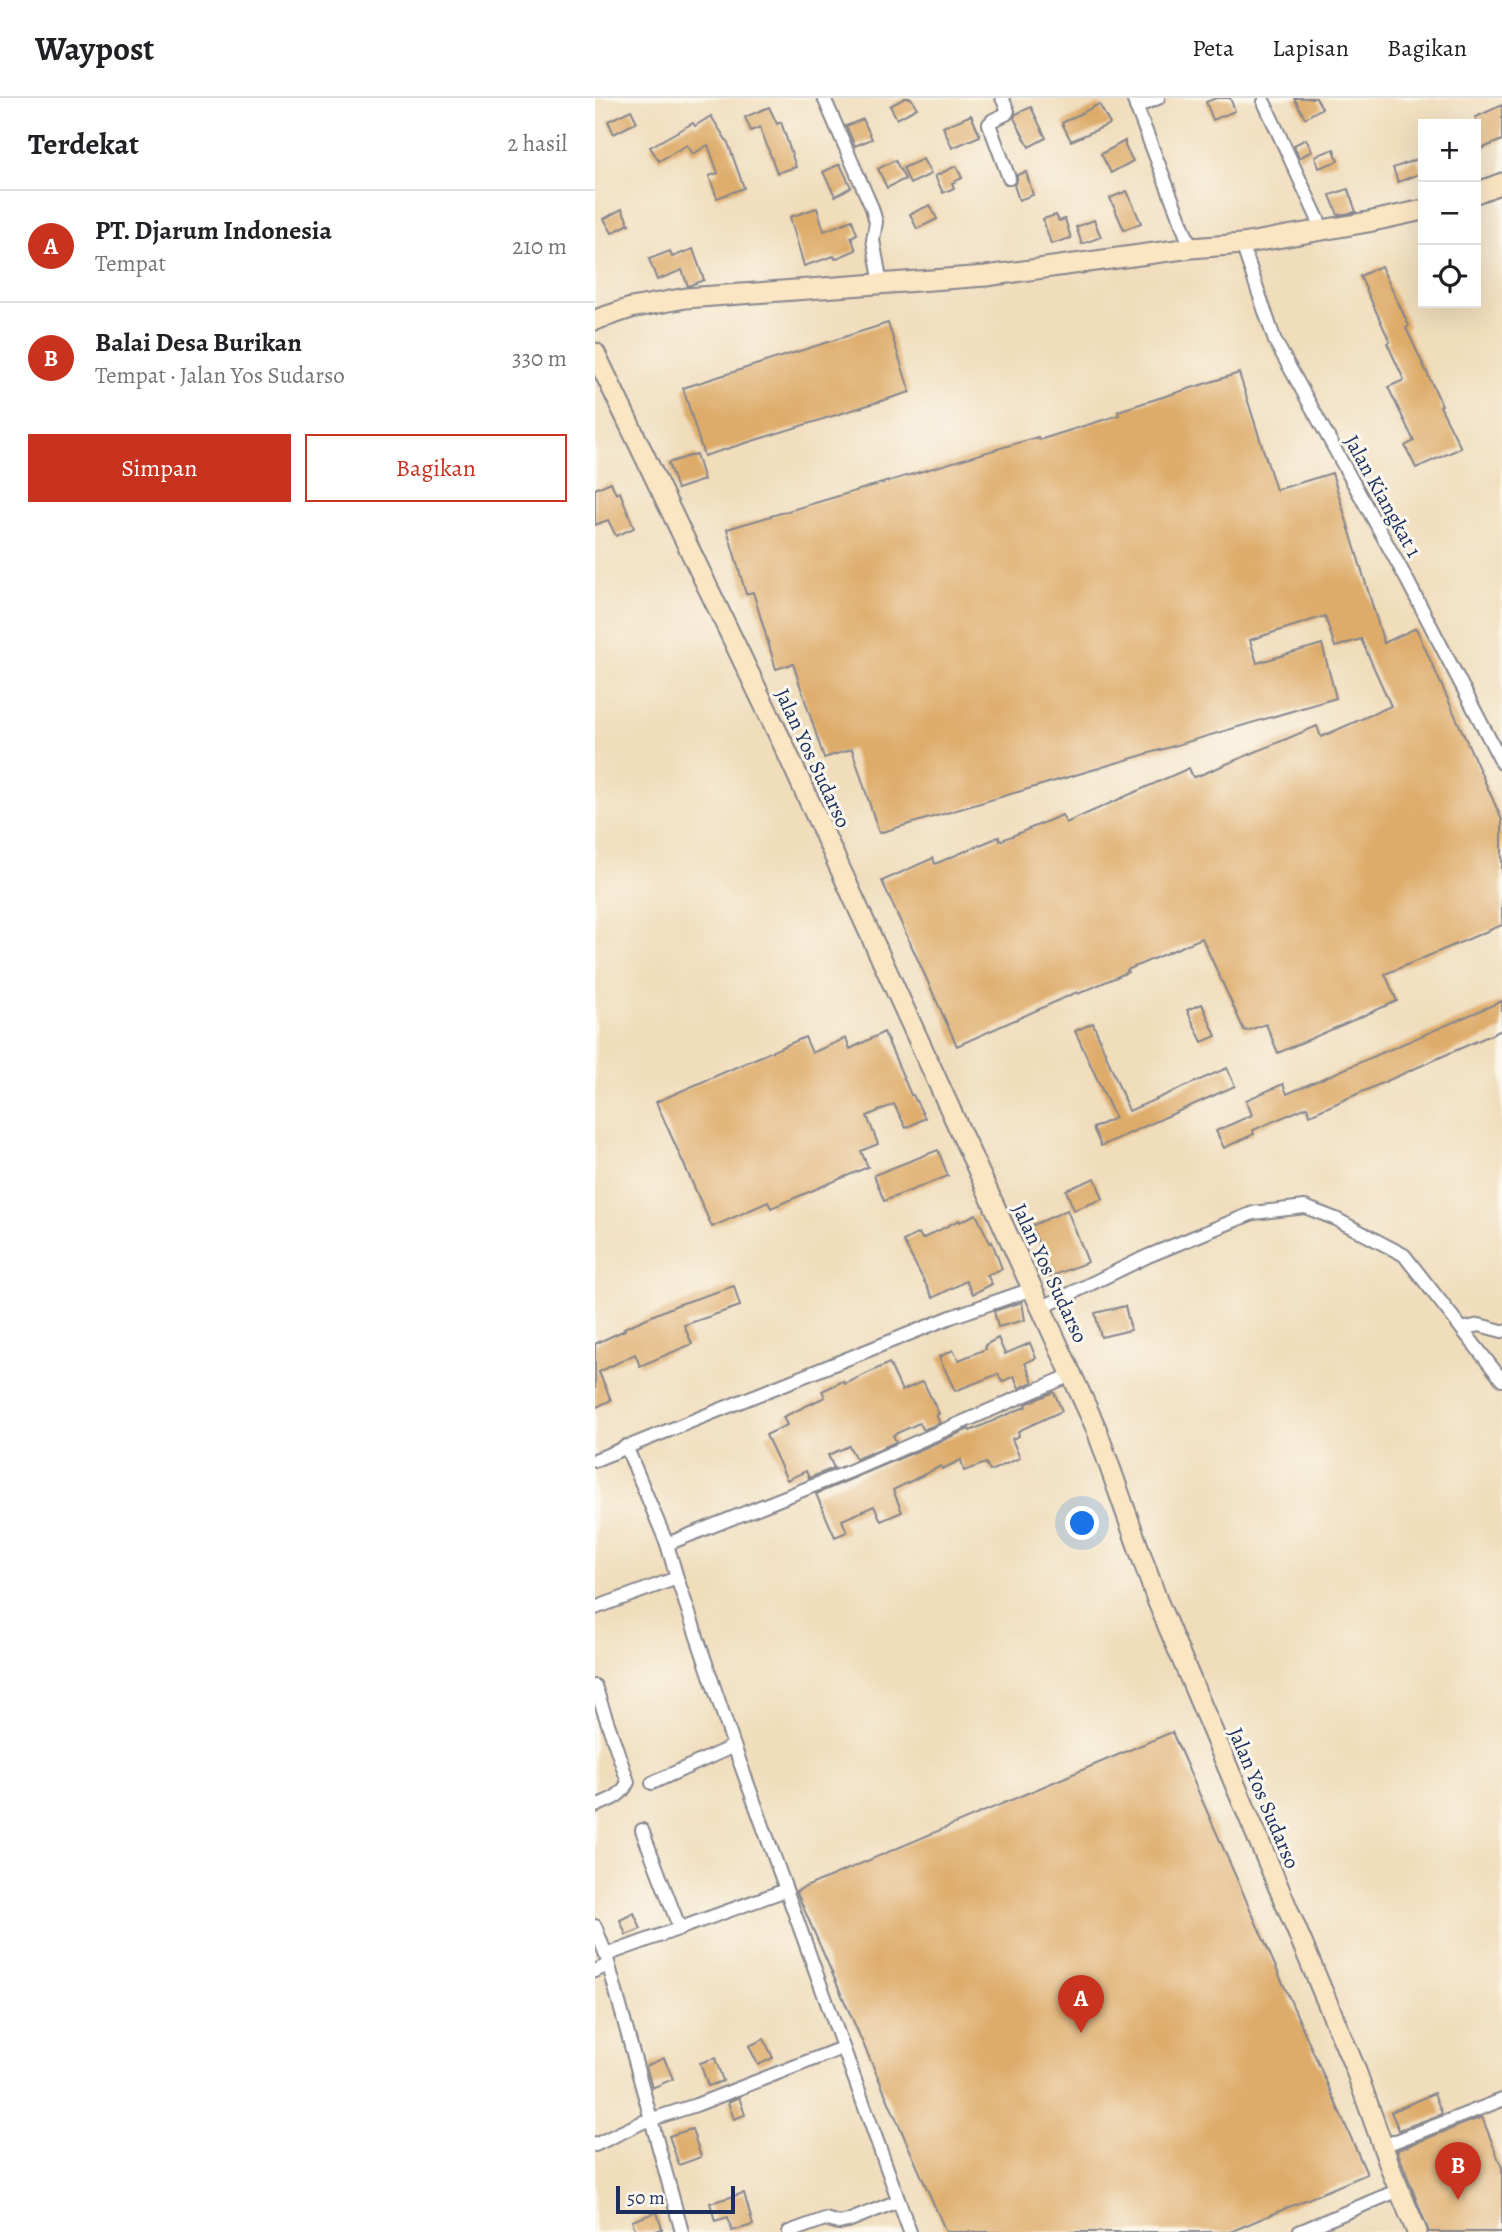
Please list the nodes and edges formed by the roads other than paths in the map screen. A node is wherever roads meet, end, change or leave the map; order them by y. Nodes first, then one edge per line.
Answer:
1 (824, 98) edge
2 (1002, 98) edge
3 (1158, 98) edge
4 (1265, 102) dead end
5 (1134, 103) edge
6 (1009, 178) dead end
7 (1502, 183) edge
8 (1481, 191) edge
9 (1418, 210) edge
10 (1322, 230) junction
11 (1242, 244) junction
12 (1191, 248) junction
13 (881, 284) junction
14 (595, 320) edge
15 (595, 353) edge
16 (1502, 763) edge
17 (1032, 1289) junction
18 (1041, 1308) junction
19 (1462, 1329) junction
20 (1502, 1331) edge
21 (1071, 1375) junction
22 (1502, 1380) edge
23 (627, 1446) junction
24 (595, 1460) edge
25 (667, 1544) junction
26 (677, 1578) junction
27 (595, 1608) edge
28 (595, 1686) edge
29 (733, 1746) junction
30 (652, 1783) dead end
31 (595, 1806) edge
32 (642, 1830) dead end
33 (786, 1891) junction
34 (595, 1926) edge
35 (680, 1929) junction
36 (607, 1960) junction
37 (595, 1970) edge
38 (842, 2048) junction
39 (1502, 2100) edge
40 (650, 2120) junction
41 (595, 2145) edge
42 (1383, 2146) junction
43 (1399, 2190) junction
44 (898, 2201) junction
45 (682, 2232) edge
46 (789, 2232) edge
47 (910, 2232) edge
48 (1299, 2232) edge
49 (1417, 2232) edge

1 - 13 street
2 - 6 street
3 - 5 street
4 - 10 street
5 - 12 street
7 - 8 street
9 - 10 street
10 - 11 street
11 - 12 street
11 - 16 street, Jalan Kiangkat 1
12 - 13 street
13 - 14 street
15 - 17 street, Jalan Yos Sudarso
17 - 18 street, Jalan Yos Sudarso
17 - 23 street
18 - 19 street
18 - 21 street, Jalan Yos Sudarso
19 - 20 street
19 - 22 street
21 - 25 street
21 - 42 street, Jalan Yos Sudarso
23 - 24 street
23 - 25 street
25 - 26 street
26 - 27 street
26 - 29 street
28 - 31 street
29 - 30 street
29 - 33 street
32 - 35 street
33 - 35 street
33 - 38 street
34 - 36 street
35 - 36 street
36 - 37 street
36 - 40 street
38 - 40 street
38 - 44 street
39 - 42 street
40 - 41 street
40 - 45 street
42 - 43 street, Jalan Yos Sudarso
43 - 48 street
43 - 49 street, Jalan Yos Sudarso
44 - 46 street
44 - 47 street

